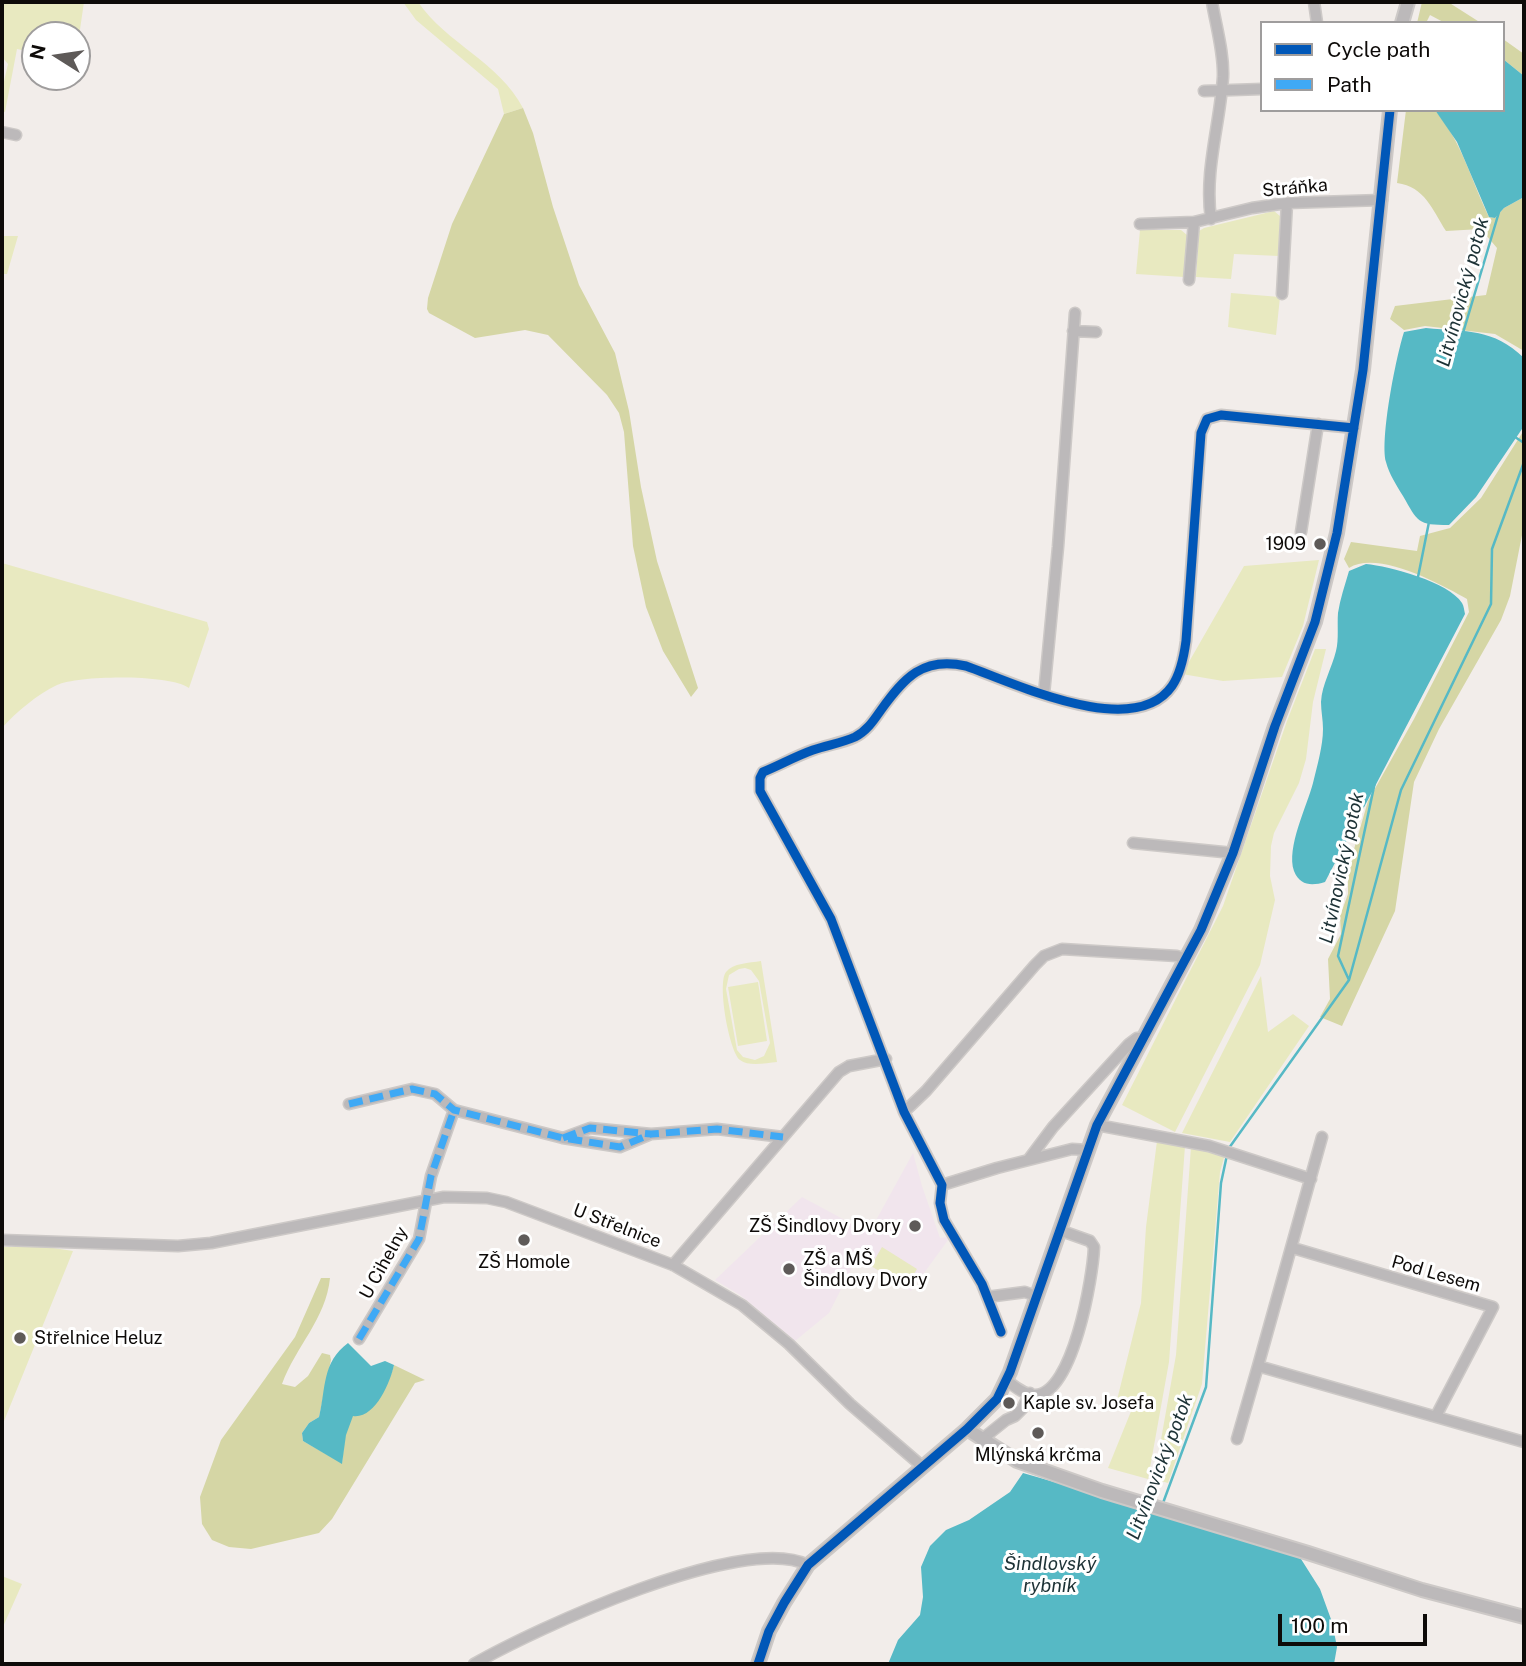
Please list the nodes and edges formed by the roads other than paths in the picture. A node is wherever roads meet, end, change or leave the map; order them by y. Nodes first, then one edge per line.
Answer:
1 (1212, 2) edge
2 (1314, 2) edge
3 (1408, 2) edge
4 (1317, 21) edge
5 (1403, 21) edge
6 (1260, 89) edge
7 (1222, 90) junction
8 (1204, 91) dead end
9 (1390, 112) edge
10 (2, 132) edge
11 (16, 135) dead end
12 (1382, 200) junction
13 (1287, 203) junction
14 (1211, 219) junction
15 (1194, 222) junction
16 (1140, 224) dead end
17 (1189, 280) dead end
18 (1282, 294) dead end
19 (1074, 313) dead end
20 (1073, 331) junction
21 (1096, 332) dead end
22 (1318, 424) junction
23 (1354, 428) junction
24 (1301, 532) dead end
25 (1044, 694) junction
26 (1133, 844) dead end
27 (1233, 853) junction
28 (1185, 959) junction
29 (1145, 1038) junction
30 (886, 1059) junction
31 (349, 1104) dead end
32 (454, 1110) junction
33 (904, 1112) junction
34 (1097, 1125) junction
35 (651, 1134) junction
36 (783, 1137) junction
37 (1322, 1137) dead end
38 (563, 1138) junction
39 (1088, 1150) junction
40 (1029, 1160) junction
41 (1311, 1179) junction
42 (942, 1185) junction
43 (426, 1200) junction
44 (1059, 1230) junction
45 (2, 1240) edge
46 (1293, 1248) junction
47 (673, 1265) junction
48 (1037, 1296) junction
49 (988, 1297) junction
50 (1001, 1332) dead end
51 (359, 1339) dead end
52 (1258, 1366) junction
53 (1006, 1380) junction
54 (1030, 1393) junction
55 (1436, 1416) junction
56 (967, 1429) junction
57 (981, 1440) junction
58 (1237, 1440) dead end
59 (1524, 1442) edge
60 (923, 1467) junction
61 (808, 1565) junction
62 (1524, 1617) edge
63 (474, 1664) edge
64 (758, 1664) edge

1 - 7 street
2 - 4 street
3 - 5 street
6 - 7 street
7 - 8 street
7 - 14 street
9 - 12 street
10 - 11 street
12 - 13 street, Stráňka
12 - 23 street
13 - 14 street, Stráňka
13 - 18 street
14 - 15 street, Stráňka
15 - 16 street, Stráňka
15 - 17 street
19 - 20 street
20 - 21 street
20 - 25 street
22 - 23 street
22 - 24 street
22 - 25 street
23 - 27 street
25 - 30 street
26 - 27 street
27 - 28 street
28 - 29 street
28 - 33 street
29 - 34 street
29 - 40 street
30 - 33 street
30 - 36 street, U Střelnice
31 - 32 street
32 - 38 street
32 - 43 street
33 - 42 street
34 - 39 street
34 - 41 street
35 - 36 street
35 - 38 street
35 - 38 street
36 - 47 street, U Střelnice
37 - 41 street
39 - 40 street
39 - 44 street
40 - 42 street
41 - 46 street
42 - 49 street
43 - 45 street, U Střelnice
43 - 47 street, U Střelnice
43 - 51 street, U Cihelny
44 - 48 street
44 - 54 street
46 - 52 street
46 - 55 street, Pod Lesem
47 - 60 street
48 - 49 street
48 - 53 street
49 - 50 street
52 - 55 street
52 - 58 street
53 - 54 street
53 - 56 street
54 - 57 street
55 - 59 street
56 - 57 street
56 - 60 street
57 - 62 street
60 - 61 street
61 - 63 street
61 - 64 street

